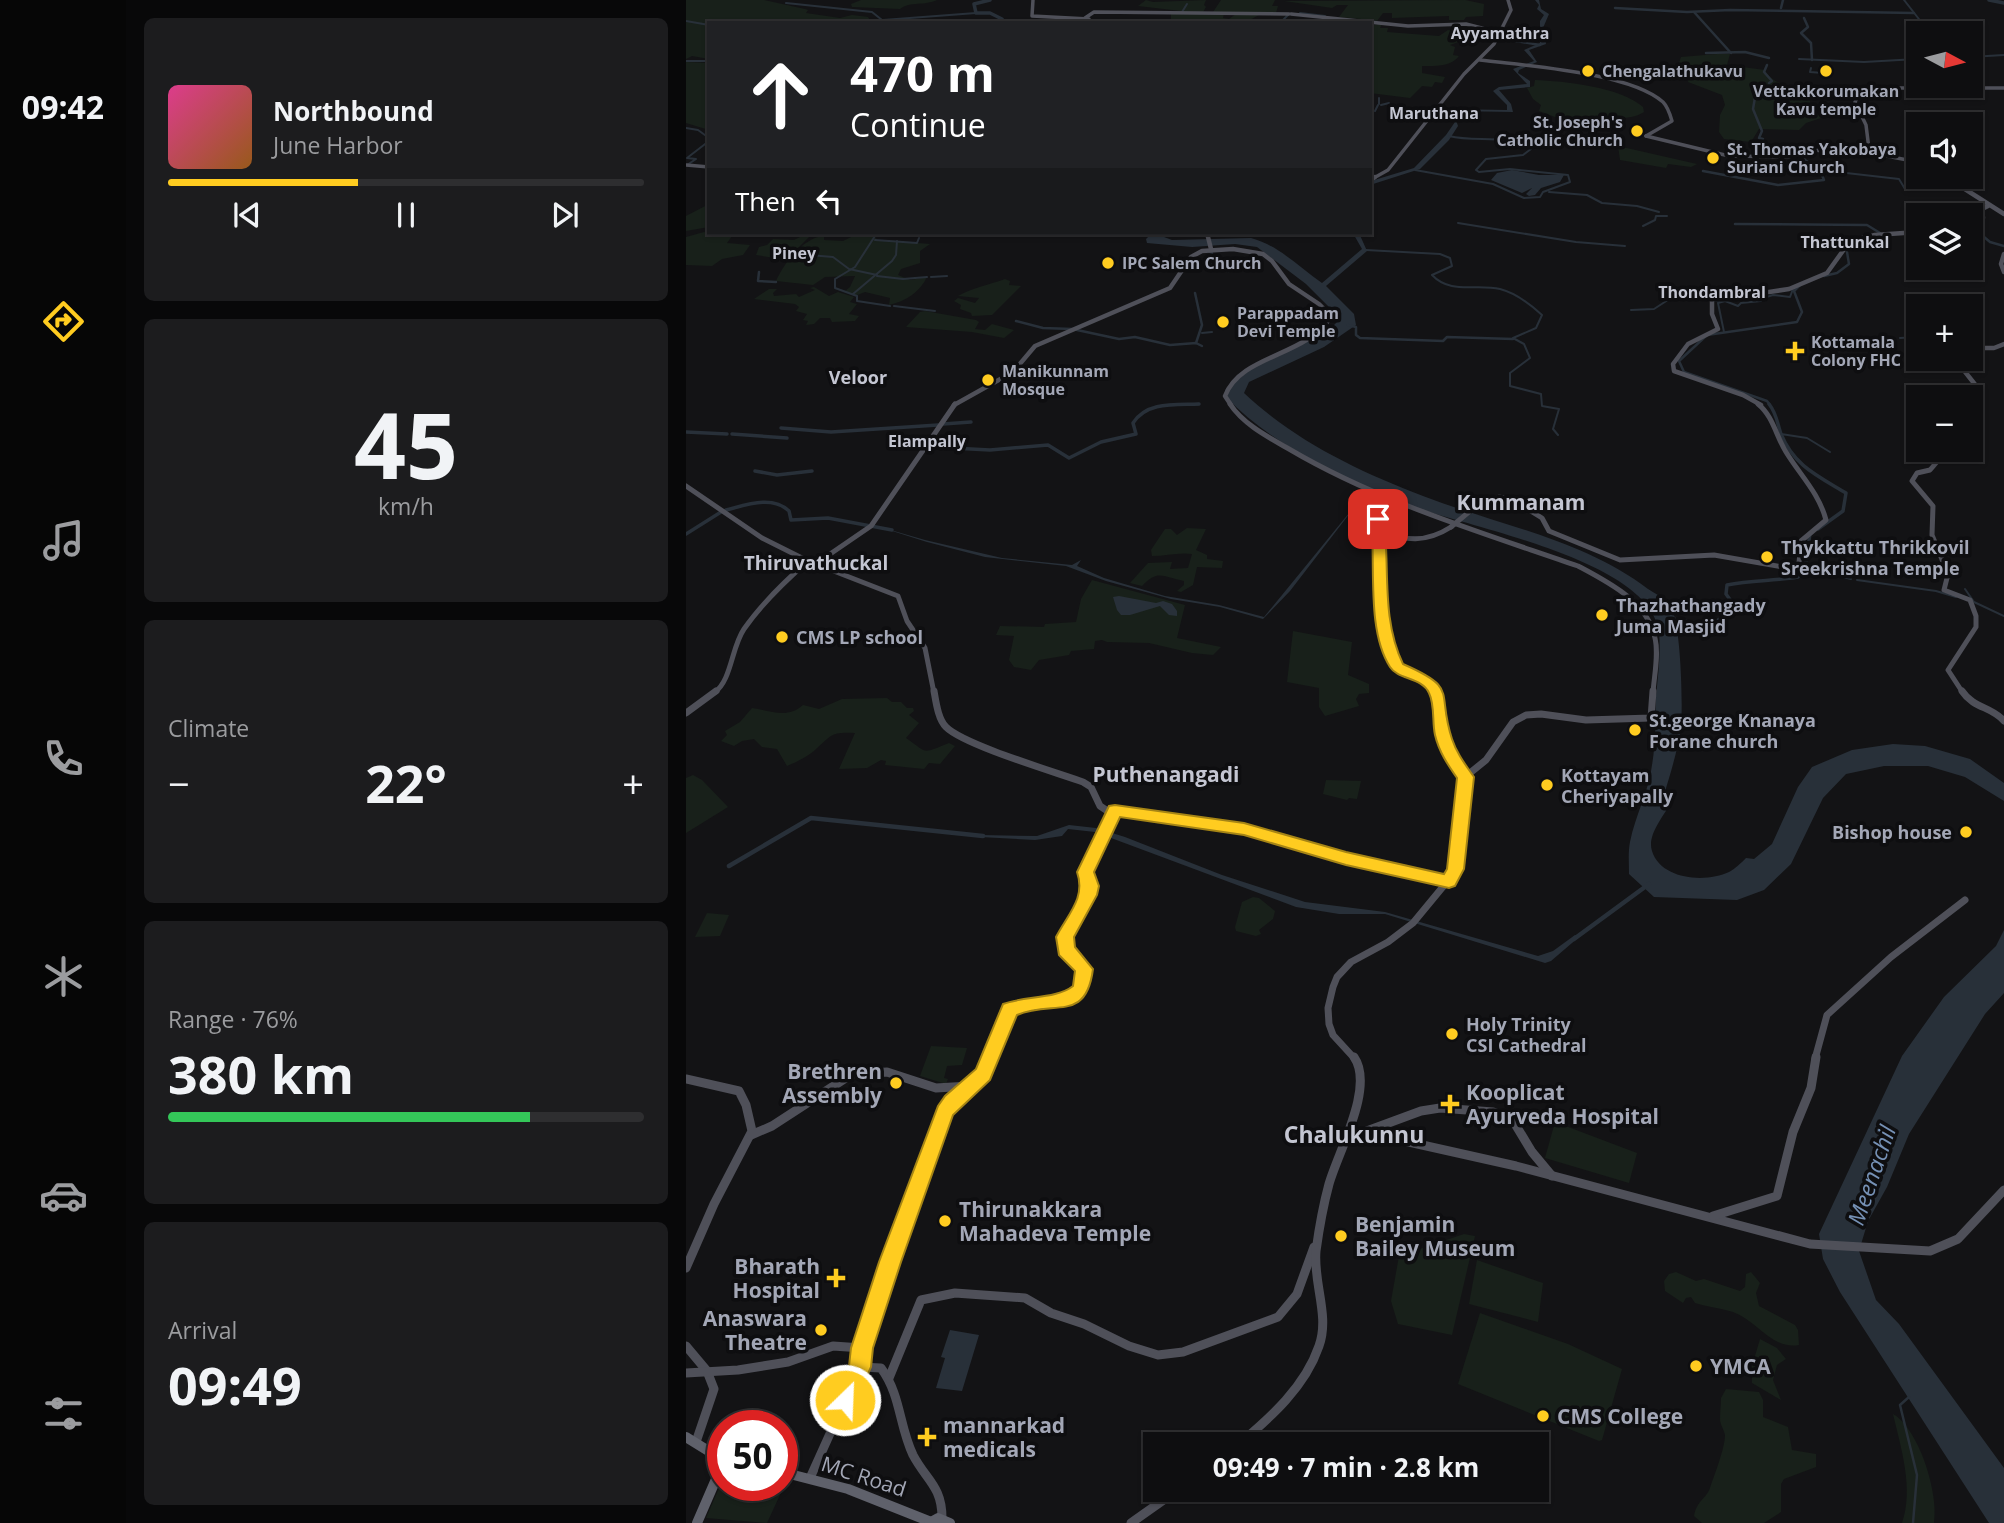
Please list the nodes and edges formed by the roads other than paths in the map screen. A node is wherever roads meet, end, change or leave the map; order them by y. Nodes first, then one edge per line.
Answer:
1 (1033, 0) edge
2 (1508, 0) edge
3 (1086, 21) edge
4 (1359, 21) edge
5 (1372, 22) edge
6 (1502, 31) junction
7 (1480, 60) junction
8 (2004, 88) edge
9 (1876, 154) junction
10 (1906, 160) edge
11 (686, 165) edge
12 (707, 167) edge
13 (1372, 179) edge
14 (1970, 189) edge
15 (1988, 206) junction
16 (1983, 208) edge
17 (2004, 214) edge
18 (1906, 233) edge
19 (1207, 236) edge
20 (1210, 248) junction
21 (2004, 254) edge
22 (2004, 272) edge
23 (2004, 344) edge
24 (1983, 348) edge
25 (1964, 371) edge
26 (1975, 385) edge
27 (1937, 462) edge
28 (686, 486) edge
29 (1374, 494) junction
30 (1379, 531) junction
31 (808, 561) junction
32 (817, 563) junction
33 (686, 713) edge
34 (2004, 721) edge
35 (1465, 777) junction
36 (1115, 811) junction
37 (1449, 881) junction
38 (1965, 900) dead end
39 (686, 1079) edge
40 (971, 1086) junction
41 (1348, 1132) junction
42 (1364, 1132) junction
43 (751, 1135) junction
44 (1553, 1177) junction
45 (2004, 1190) edge
46 (1711, 1216) junction
47 (1317, 1242) junction
48 (686, 1268) edge
49 (686, 1346) edge
50 (862, 1348) junction
51 (860, 1367) junction
52 (707, 1371) junction
53 (686, 1373) edge
54 (889, 1378) junction
55 (1253, 1432) edge
56 (689, 1438) edge
57 (707, 1450) edge
58 (798, 1475) edge
59 (810, 1478) junction
60 (707, 1499) edge
61 (1161, 1502) edge
62 (938, 1521) edge
63 (697, 1523) edge
64 (1131, 1523) edge

1 - 3 main road
2 - 6 main road
3 - 4 main road
5 - 6 main road
6 - 7 main road
7 - 9 main road
7 - 13 main road
8 - 9 main road
9 - 10 main road
11 - 12 main road
14 - 15 main road
15 - 16 main road
15 - 17 main road
18 - 30 main road, bridge
19 - 20 main road
20 - 29 main road
20 - 32 main road
21 - 22 main road
23 - 24 main road
25 - 26 main road
27 - 34 main road
28 - 31 main road
29 - 30 main road
29 - 35 main road
30 - 35 main road
31 - 32 main road
31 - 33 main road
32 - 36 main road
35 - 37 main road
36 - 37 main road
36 - 40 main road
37 - 41 main road
38 - 46 main road
39 - 43 main road
40 - 43 main road
40 - 50 main road
41 - 42 main road
41 - 47 main road
42 - 44 main road
42 - 44 main road
43 - 48 main road
44 - 46 main road
45 - 46 main road
47 - 54 main road
47 - 55 main road
49 - 52 main road
50 - 51 main road
50 - 52 main road
51 - 54 main road
51 - 59 main road
52 - 53 main road
52 - 56 main road
54 - 62 main road
56 - 57 highway
58 - 59 highway, MC Road
59 - 62 highway, MC Road
60 - 63 highway
61 - 64 main road

